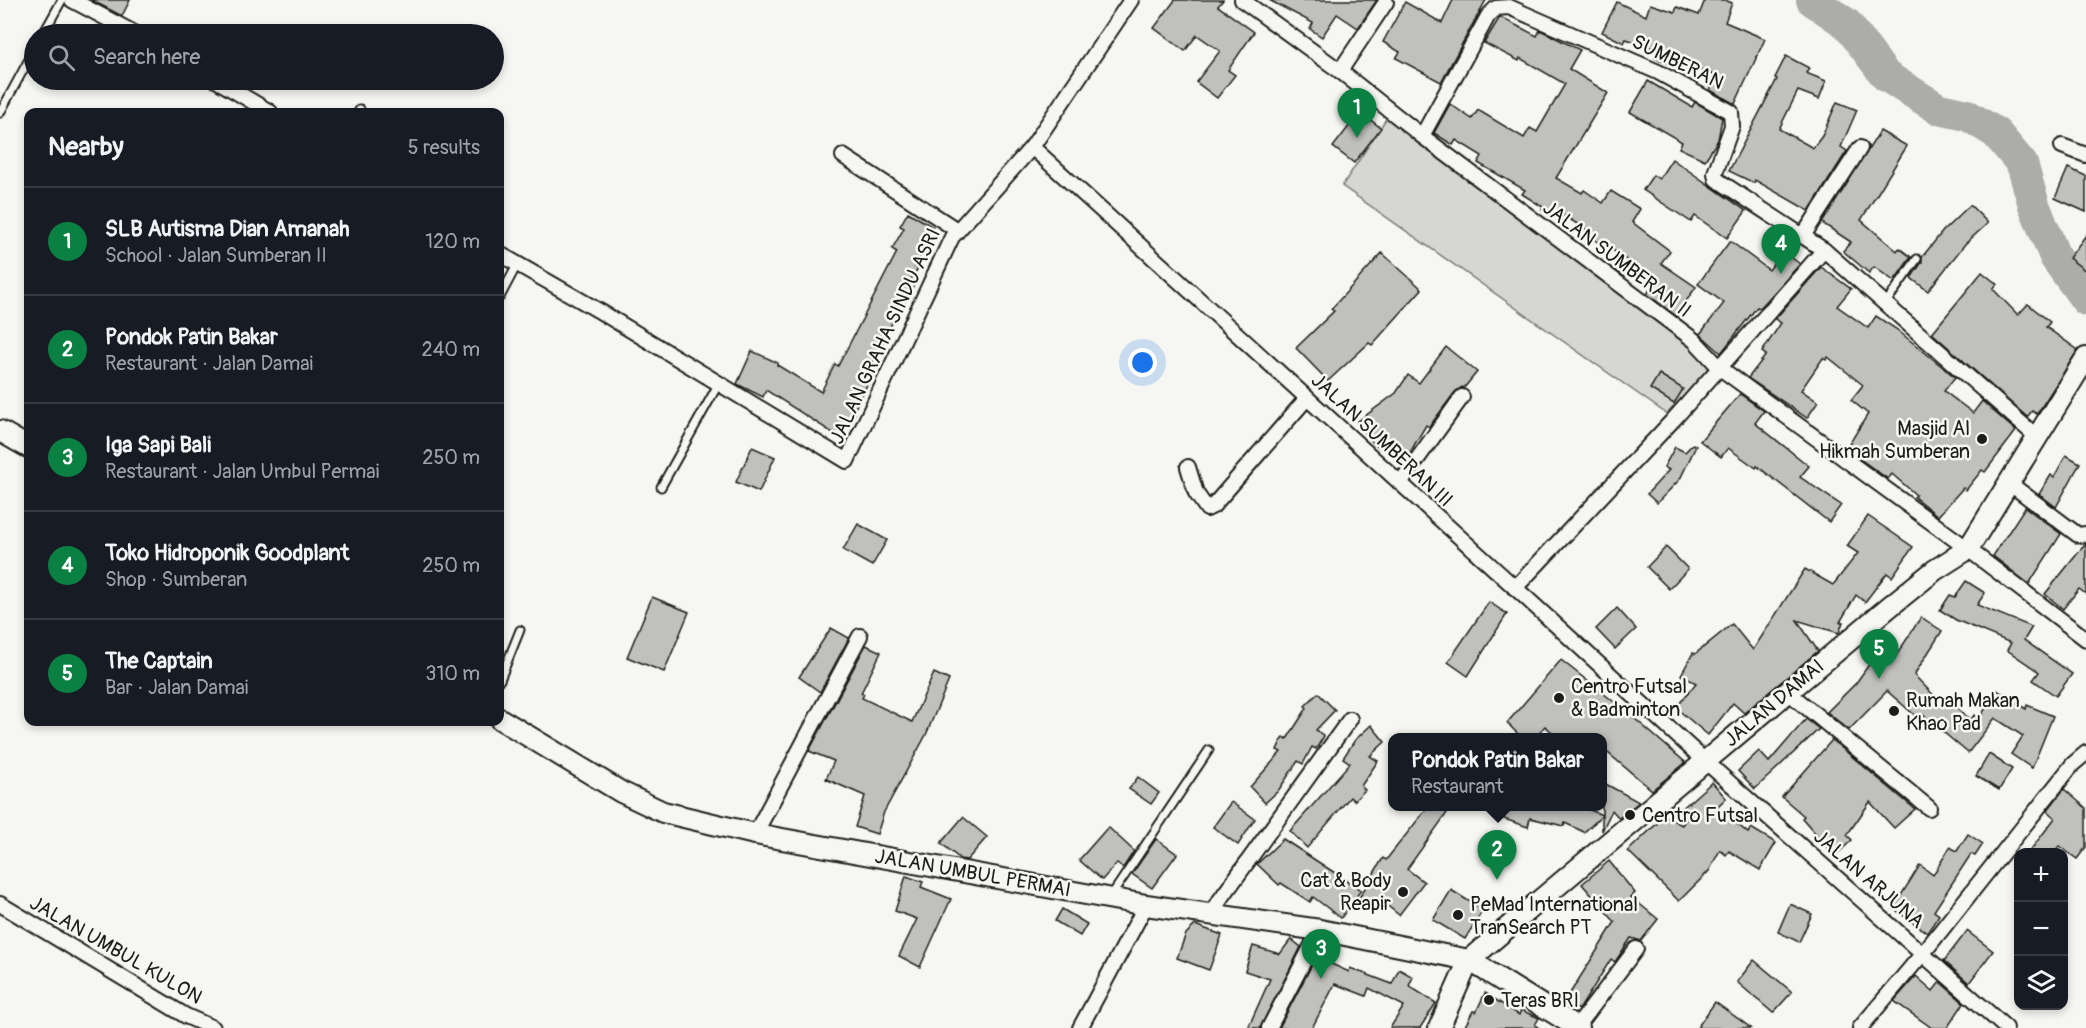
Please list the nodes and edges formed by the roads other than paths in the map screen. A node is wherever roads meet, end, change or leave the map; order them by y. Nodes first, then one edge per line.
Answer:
1 (62, 0) edge
2 (72, 0) edge
3 (1131, 0) edge
4 (1242, 0) edge
5 (1386, 2) dead end
6 (49, 24) edge
7 (117, 24) edge
8 (24, 69) edge
9 (1340, 71) junction
10 (233, 90) edge
11 (263, 108) edge
12 (0, 113) edge
13 (1422, 136) junction
14 (2062, 146) dead end
15 (1032, 147) junction
16 (1860, 148) dead end
17 (2086, 155) edge
18 (843, 156) dead end
19 (957, 230) junction
20 (1803, 236) junction
21 (1824, 250) junction
22 (504, 257) edge
23 (1917, 259) dead end
24 (517, 265) junction
25 (504, 289) edge
26 (1885, 304) junction
27 (2086, 358) edge
28 (1720, 368) junction
29 (719, 383) junction
30 (1462, 397) dead end
31 (1307, 398) junction
32 (0, 431) edge
33 (2038, 438) junction
34 (24, 445) edge
35 (1188, 467) dead end
36 (1400, 483) junction
37 (2009, 483) junction
38 (661, 487) dead end
39 (2086, 534) edge
40 (1968, 549) junction
41 (1515, 588) junction
42 (520, 630) dead end
43 (860, 636) dead end
44 (2086, 639) edge
45 (504, 670) edge
46 (1788, 692) junction
47 (1350, 719) dead end
48 (504, 721) edge
49 (1209, 750) dead end
50 (2086, 753) edge
51 (1705, 761) junction
52 (1929, 808) dead end
53 (756, 834) junction
54 (1109, 898) junction
55 (0, 904) edge
56 (1146, 905) junction
57 (1210, 914) junction
58 (1320, 930) junction
59 (1636, 949) dead end
60 (1924, 952) junction
61 (1469, 960) junction
62 (213, 1028) edge
63 (1080, 1028) edge
64 (1269, 1028) edge
65 (1439, 1028) edge
66 (1577, 1028) edge
67 (1860, 1028) edge
68 (2006, 1028) edge

1 - 6 lane
2 - 7 street
3 - 15 street, JALAN GRAHA SINDU ASRI
4 - 9 street, JALAN SUMBERAN II
5 - 9 street
8 - 12 lane
9 - 13 street, JALAN SUMBERAN II
10 - 11 street
13 - 20 street, SUMBERAN
13 - 28 street, JALAN SUMBERAN II
14 - 17 street
15 - 19 street, JALAN GRAHA SINDU ASRI
15 - 31 street, JALAN SUMBERAN III
16 - 20 street
18 - 19 street
19 - 29 street, JALAN GRAHA SINDU ASRI
20 - 21 street, SUMBERAN
21 - 26 street, SUMBERAN
21 - 28 street
22 - 24 street, JALAN GRAHA SINDU ASRI
23 - 26 lane
24 - 25 lane
24 - 29 street, JALAN GRAHA SINDU ASRI
26 - 33 street, SUMBERAN
27 - 33 main road, JALAN DAMAI
28 - 40 street, JALAN SUMBERAN II
28 - 41 street
29 - 38 lane
30 - 36 street
31 - 35 street
31 - 36 street, JALAN SUMBERAN III
32 - 34 main road
33 - 37 main road, JALAN DAMAI
36 - 41 street, JALAN SUMBERAN III
37 - 39 street
37 - 40 main road, JALAN DAMAI
40 - 44 street, JALAN SUMBERAN II
40 - 46 main road, JALAN DAMAI
41 - 51 street, JALAN SUMBERAN III
42 - 45 lane
43 - 53 street
46 - 51 main road, JALAN DAMAI
46 - 52 street
47 - 57 street
48 - 53 main road, JALAN UMBUL PERMAI
49 - 54 lane
50 - 60 street
51 - 60 street, JALAN ARJUNA
51 - 61 main road, JALAN DAMAI
53 - 54 main road, JALAN UMBUL PERMAI
54 - 56 main road, JALAN UMBUL PERMAI
55 - 62 street, JALAN UMBUL KULON
56 - 57 main road, JALAN UMBUL PERMAI
56 - 63 street
57 - 58 main road, JALAN UMBUL PERMAI
58 - 61 main road, JALAN UMBUL PERMAI
58 - 64 street
59 - 66 street
60 - 67 street
60 - 68 street, JALAN ARJUNA
61 - 65 main road, JALAN DAMAI
61 - 66 main road

